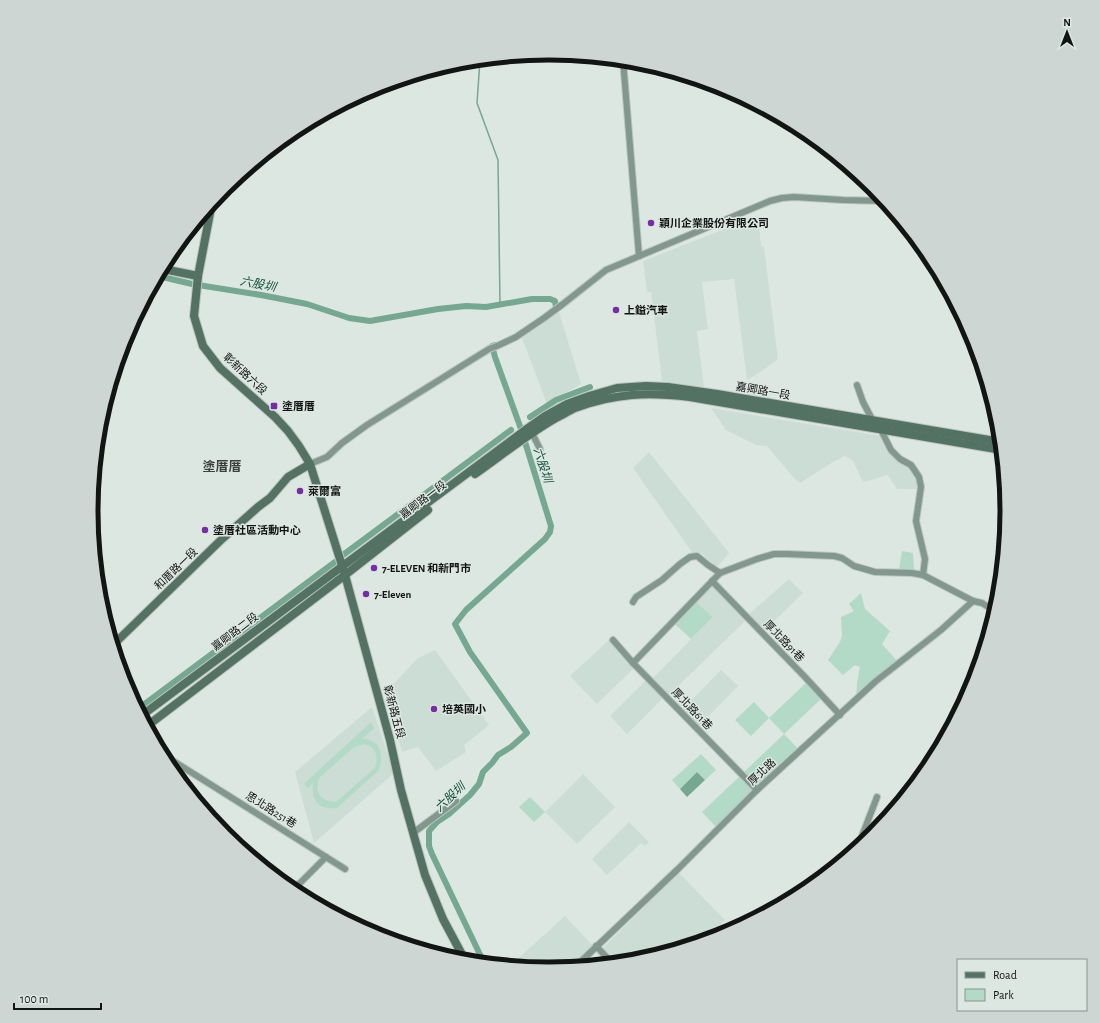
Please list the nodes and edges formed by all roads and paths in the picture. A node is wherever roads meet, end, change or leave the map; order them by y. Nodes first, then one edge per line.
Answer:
1 (623, 66) edge
2 (877, 201) edge
3 (210, 214) edge
4 (639, 256) junction
5 (168, 270) edge
6 (198, 276) junction
7 (857, 385) dead end
8 (873, 421) junction
9 (530, 430) junction
10 (881, 430) junction
11 (995, 441) edge
12 (540, 449) dead end
13 (996, 449) edge
14 (310, 464) junction
15 (343, 571) junction
16 (720, 573) junction
17 (924, 575) junction
18 (712, 581) junction
19 (973, 601) junction
20 (633, 602) dead end
21 (990, 608) edge
22 (614, 640) dead end
23 (117, 641) edge
24 (633, 663) junction
25 (146, 713) edge
26 (840, 715) junction
27 (151, 723) edge
28 (173, 761) edge
29 (757, 790) junction
30 (877, 797) dead end
31 (456, 801) dead end
32 (413, 833) junction
33 (863, 837) edge
34 (326, 856) junction
35 (345, 869) dead end
36 (297, 885) edge
37 (596, 946) junction
38 (462, 954) edge
39 (608, 959) edge
40 (580, 962) edge

1 - 4 street
2 - 4 street
3 - 6 street
4 - 14 street
5 - 6 street
6 - 14 street, 彰新路六段
7 - 8 street
8 - 9 street, 嘉卿路一段
8 - 10 street
8 - 11 street, 嘉卿路一段
9 - 10 street, 嘉卿路一段
9 - 12 street
9 - 15 street, 嘉卿路一段
10 - 13 street, 嘉卿路一段
10 - 17 street
14 - 15 street, 彰新路五段
14 - 23 street, 和厝路一段
15 - 25 street, 嘉卿路二段
15 - 27 street, 嘉卿路二段
15 - 32 street, 彰新路五段
16 - 17 street
16 - 18 street
16 - 20 street
17 - 19 street
18 - 24 street
18 - 26 street, 厚北路91巷
19 - 21 street
19 - 26 street, 厚北路
22 - 24 street, 厚北路61巷
24 - 29 street, 厚北路61巷
26 - 29 street, 厚北路
28 - 34 street, 思北路251巷
29 - 37 street, 厚北路
30 - 33 street
31 - 32 street
32 - 38 street, 彰新路五段
34 - 35 street, 思北路251巷
34 - 36 street
37 - 39 street
37 - 40 street, 厚北路

